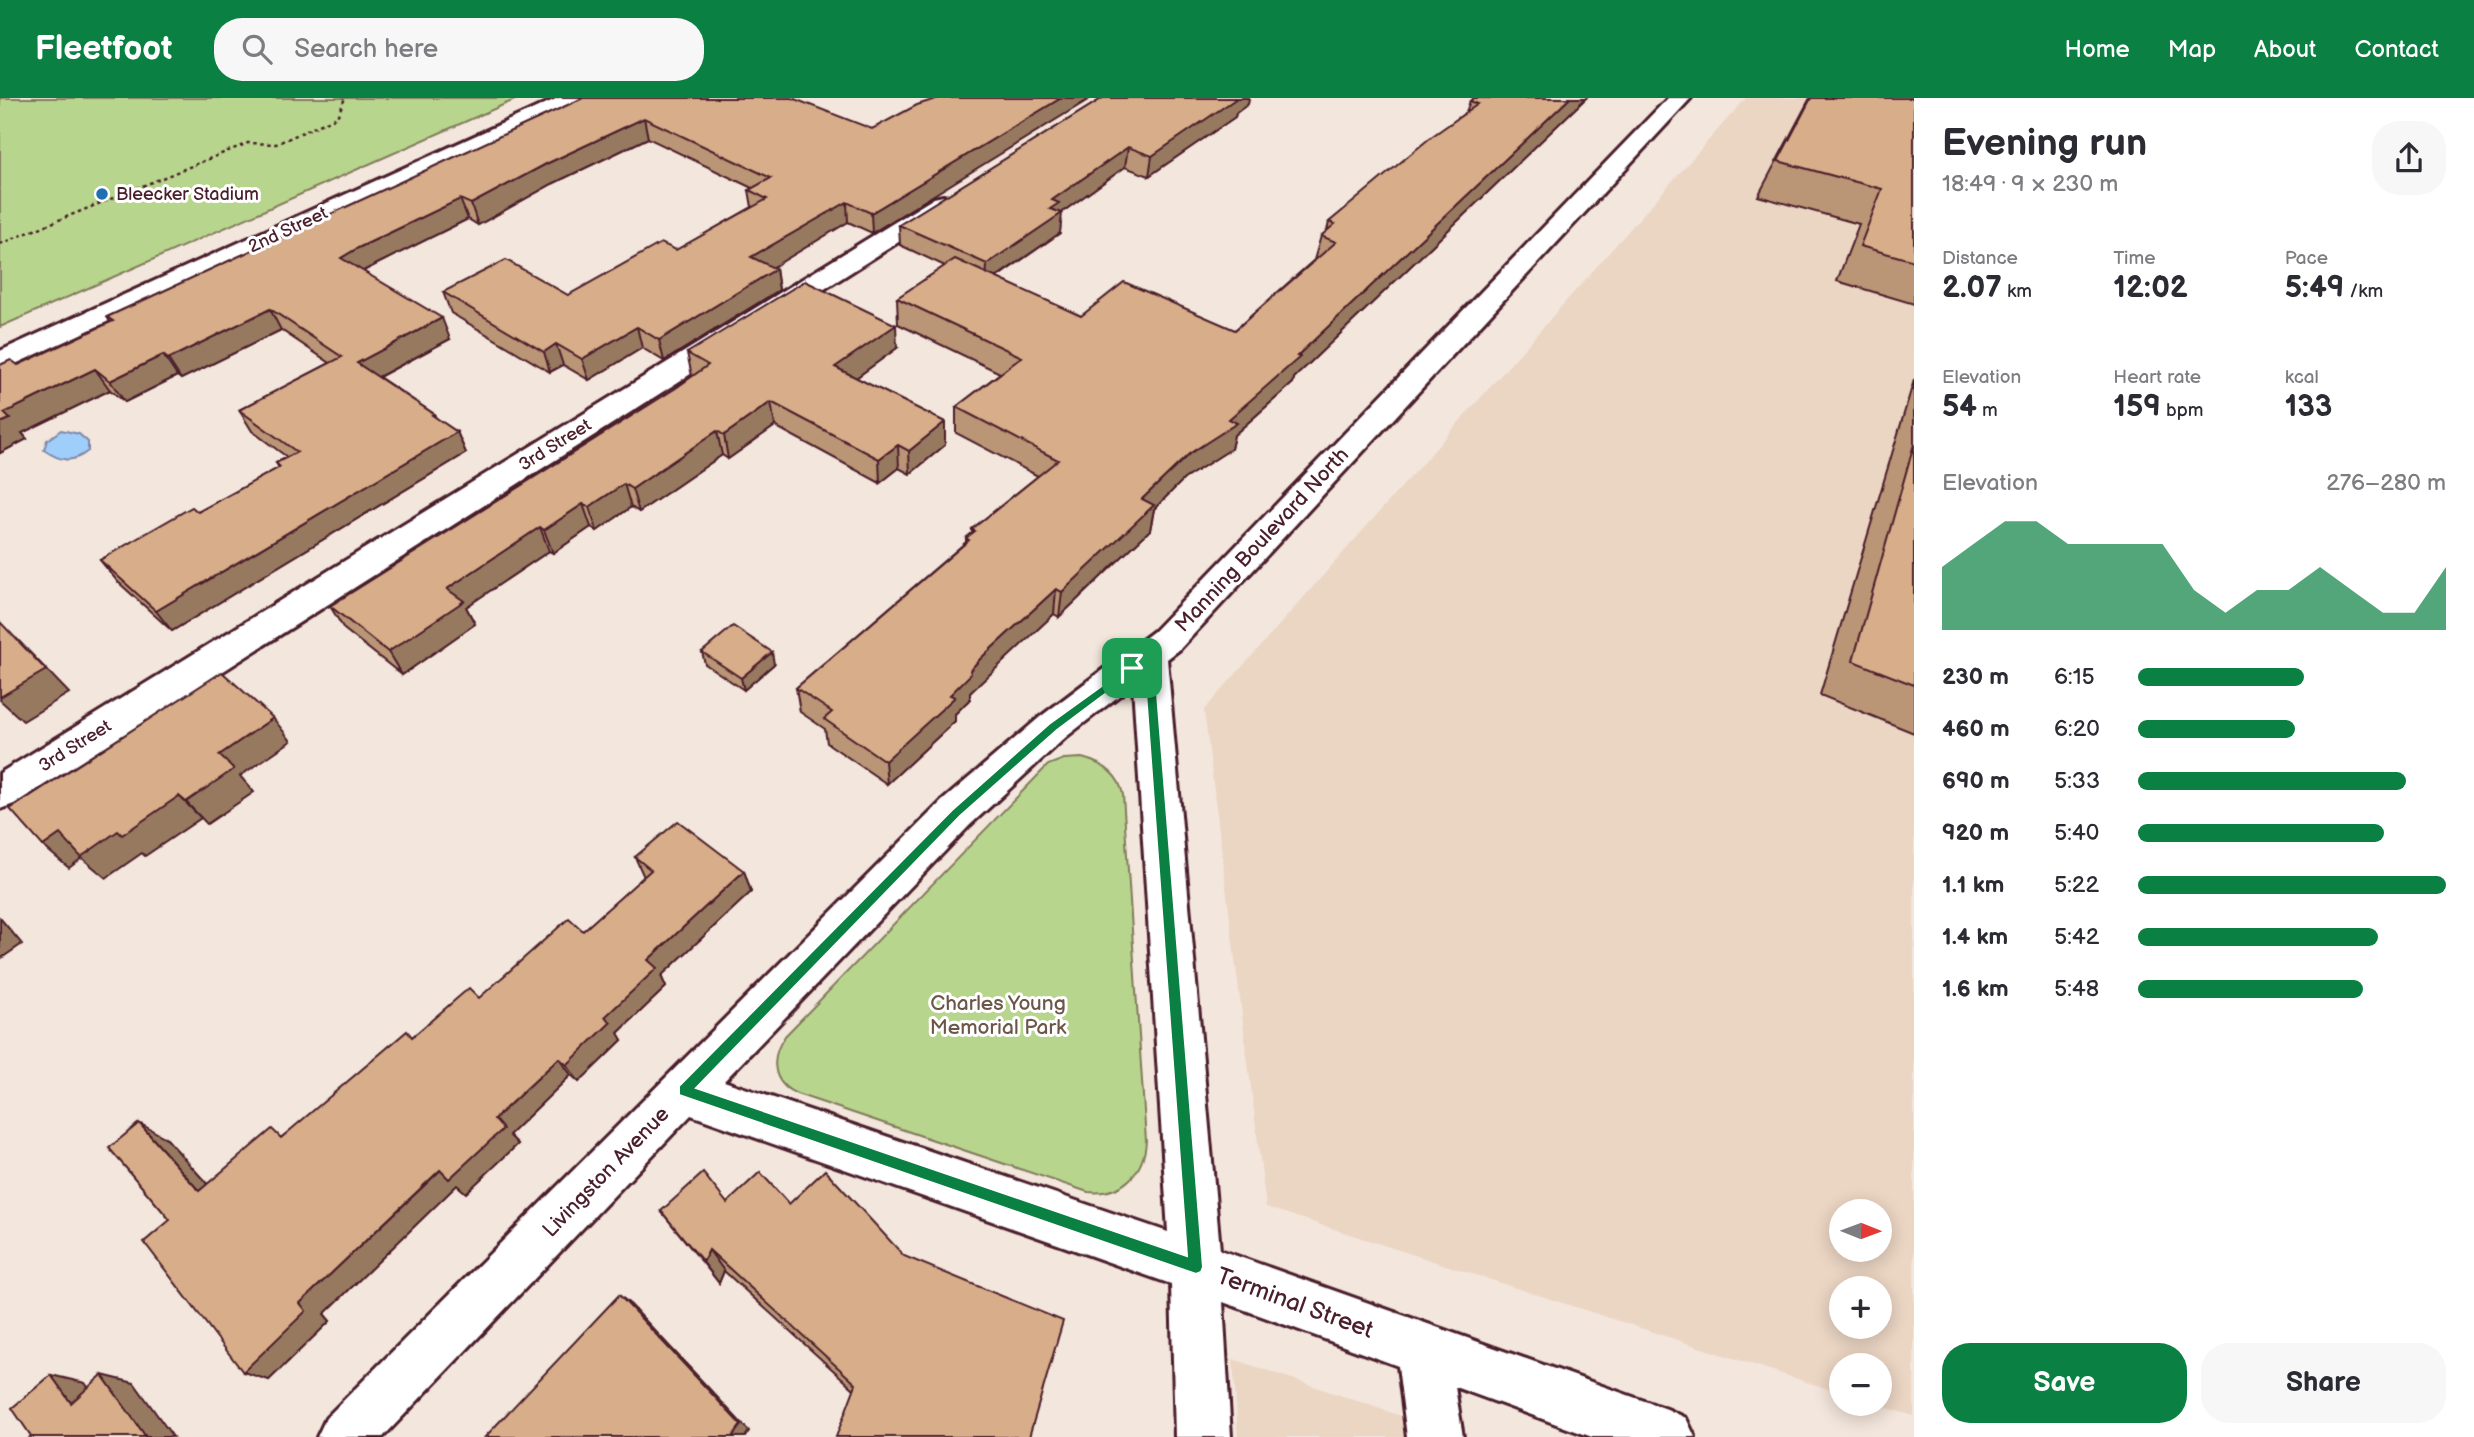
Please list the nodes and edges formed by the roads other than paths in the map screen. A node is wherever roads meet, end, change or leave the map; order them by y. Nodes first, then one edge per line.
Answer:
1 (576, 98) edge
2 (1680, 98) edge
3 (970, 186) edge
4 (0, 362) edge
5 (1149, 656) junction
6 (0, 793) edge
7 (684, 1090) junction
8 (1196, 1267) junction
9 (1422, 1348) junction
10 (345, 1437) edge
11 (1203, 1437) edge
12 (1435, 1437) edge
13 (1667, 1437) edge

1 - 4 street, 2nd Street
2 - 5 street, Manning Boulevard North
3 - 6 street, 3rd Street
5 - 7 street, Livingston Avenue
5 - 8 street
7 - 8 street, Terminal Street
7 - 10 street, Livingston Avenue
8 - 9 street, Terminal Street
8 - 11 street
9 - 12 street
9 - 13 street, Terminal Street

